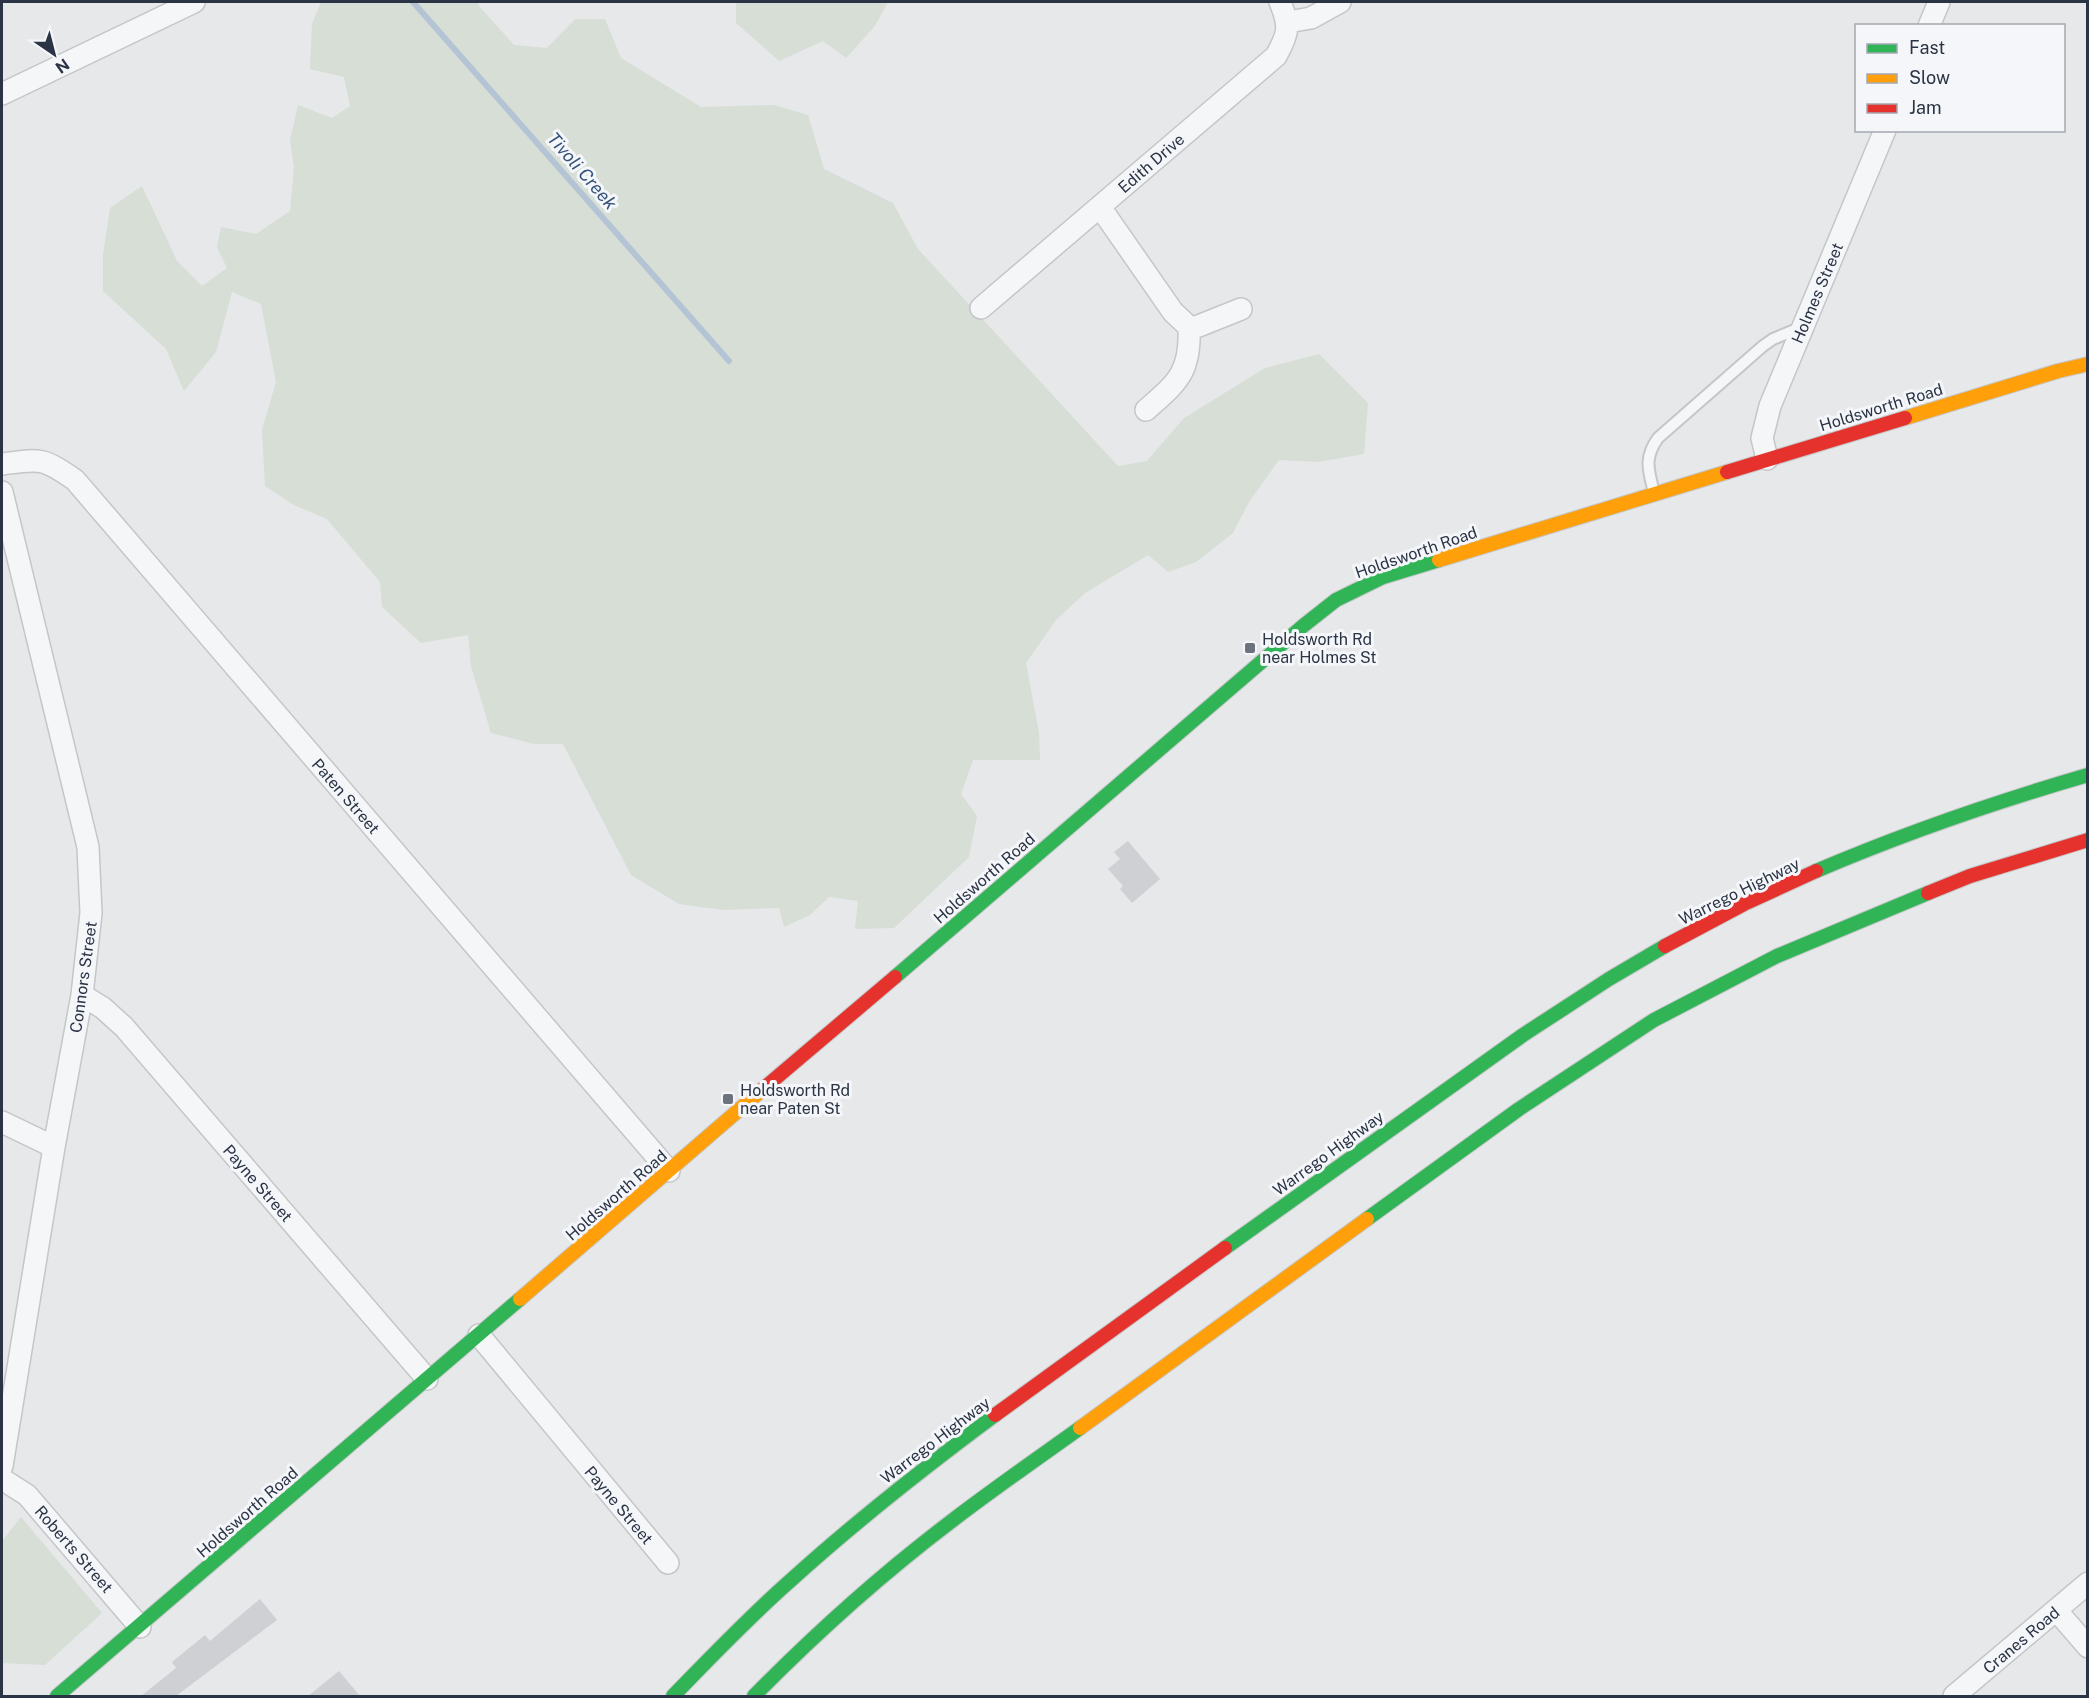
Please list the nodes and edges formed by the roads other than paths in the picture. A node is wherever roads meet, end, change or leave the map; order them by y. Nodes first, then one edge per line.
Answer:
1 (194, 2) edge
2 (1280, 2) edge
3 (1340, 2) edge
4 (1939, 2) edge
5 (1288, 22) junction
6 (1930, 24) edge
7 (2, 94) edge
8 (1884, 132) edge
9 (1100, 207) junction
10 (981, 308) dead end
11 (1241, 309) dead end
12 (1189, 327) junction
13 (1803, 327) junction
14 (2088, 364) edge
15 (1146, 410) dead end
16 (1767, 459) junction
17 (2, 464) edge
18 (2, 492) edge
19 (1654, 494) junction
20 (2088, 775) edge
21 (2088, 840) edge
22 (82, 995) junction
23 (2, 1122) edge
24 (54, 1147) junction
25 (669, 1172) junction
26 (479, 1335) junction
27 (427, 1379) junction
28 (2, 1466) edge
29 (2, 1479) edge
30 (668, 1563) dead end
31 (2088, 1583) edge
32 (2056, 1610) junction
33 (140, 1627) junction
34 (2088, 1647) edge
35 (57, 1696) edge
36 (673, 1696) edge
37 (754, 1696) edge
38 (1954, 1696) edge

1 - 7 street
2 - 5 street
3 - 5 street
4 - 6 street
5 - 9 street, Edith Drive
8 - 13 street, Holmes Street
9 - 10 street, Edith Drive
9 - 12 street
11 - 12 street
12 - 15 street
13 - 16 street, Holmes Street
13 - 19 lane
14 - 16 main road, Holdsworth Road
16 - 19 main road, Holdsworth Road
17 - 25 street, Paten Street
18 - 22 street, Connors Street
19 - 25 main road, Holdsworth Road
20 - 36 main road, Warrego Highway
21 - 37 main road
22 - 24 street, Connors Street
22 - 27 street, Payne Street
23 - 24 street
24 - 28 street, Connors Street
25 - 26 main road, Holdsworth Road
26 - 27 main road, Holdsworth Road
26 - 30 street, Payne Street
27 - 33 main road, Holdsworth Road
29 - 33 street, Roberts Street
31 - 32 street, Cranes Road
32 - 34 street
32 - 38 street, Cranes Road
33 - 35 main road, Holdsworth Road

